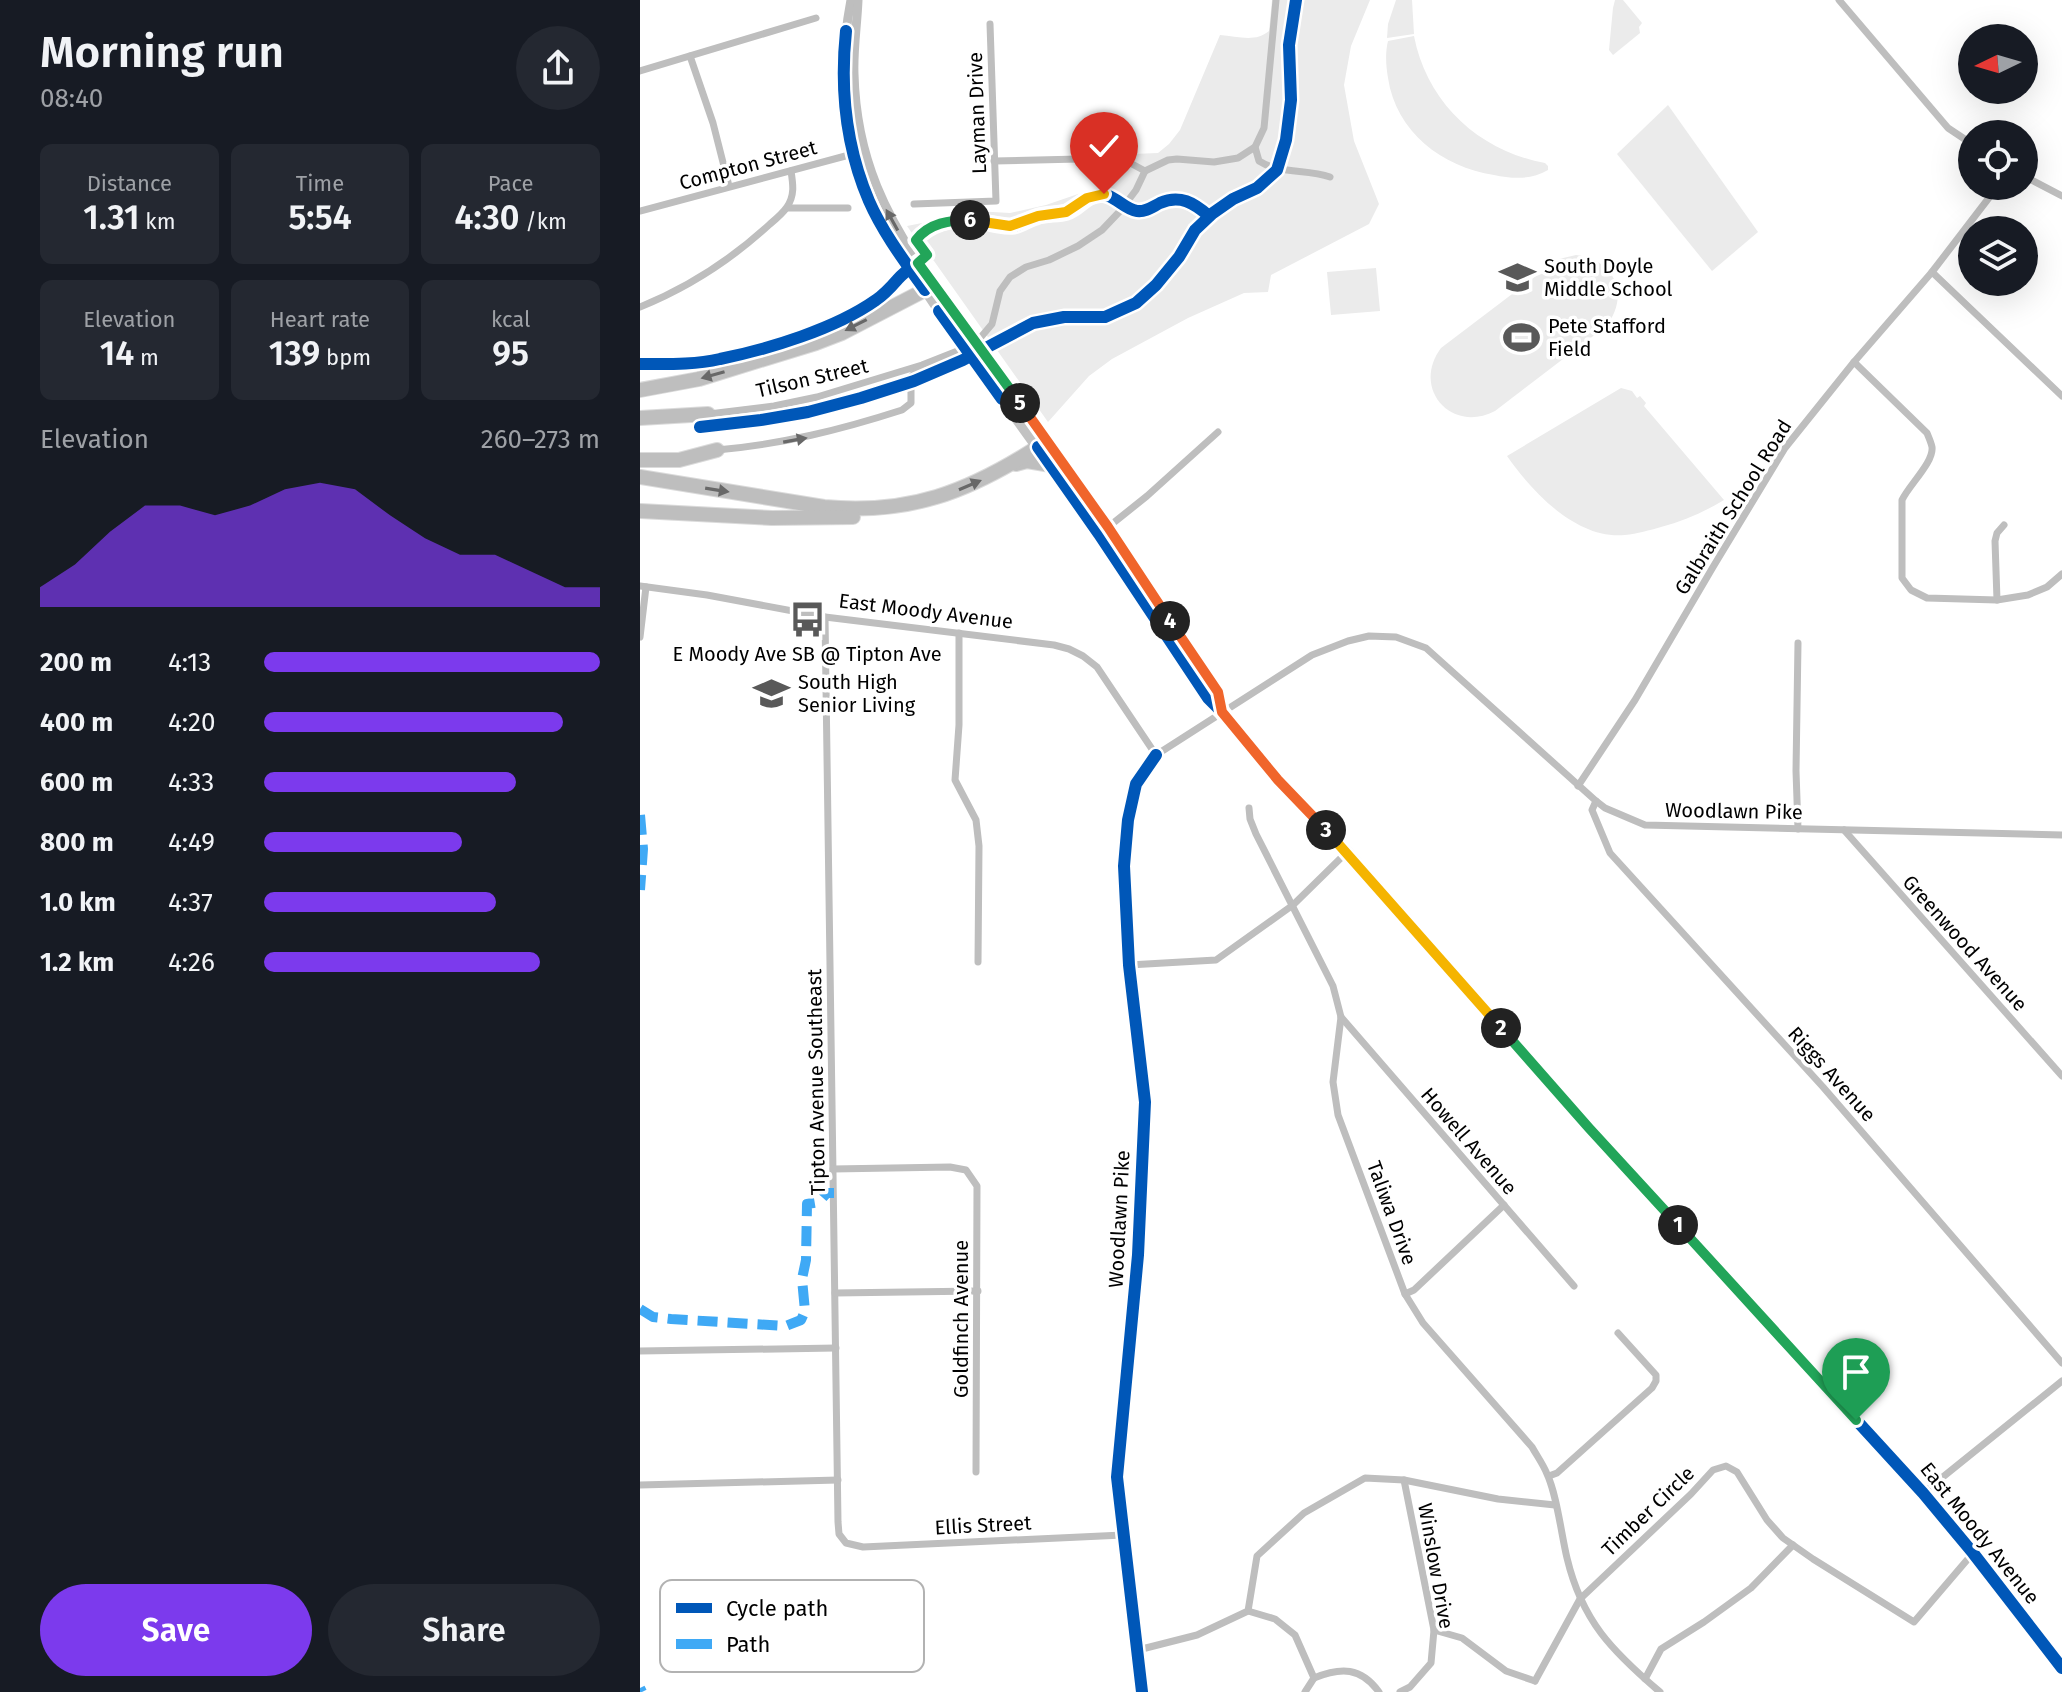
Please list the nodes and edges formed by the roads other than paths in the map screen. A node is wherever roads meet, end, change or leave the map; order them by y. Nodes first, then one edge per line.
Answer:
1 (851, 0) edge
2 (858, 0) edge
3 (1276, 0) edge
4 (1839, 0) edge
5 (816, 18) dead end
6 (990, 24) dead end
7 (690, 56) junction
8 (640, 71) edge
9 (1958, 135) edge
10 (1255, 147) junction
11 (864, 151) junction
12 (853, 153) junction
13 (994, 161) junction
14 (791, 171) junction
15 (1145, 171) junction
16 (1330, 177) dead end
17 (2038, 183) edge
18 (729, 186) junction
19 (2062, 196) edge
20 (1987, 200) edge
21 (914, 204) dead end
22 (787, 208) junction
23 (848, 208) dead end
24 (640, 211) edge
25 (1932, 272) junction
26 (930, 288) junction
27 (640, 307) edge
28 (1854, 362) junction
29 (922, 365) junction
30 (892, 375) junction
31 (910, 383) junction
32 (640, 390) edge
33 (2062, 396) edge
34 (708, 414) joint
35 (640, 418) edge
36 (1218, 432) dead end
37 (1042, 444) junction
38 (717, 450) joint
39 (640, 460) edge
40 (1051, 465) junction
41 (1000, 470) junction
42 (640, 477) edge
43 (896, 507) junction
44 (640, 511) edge
45 (2004, 525) dead end
46 (1104, 530) junction
47 (2062, 574) edge
48 (643, 587) edge
49 (1997, 600) junction
50 (825, 617) junction
51 (959, 633) junction
52 (640, 637) edge
53 (1798, 643) dead end
54 (1222, 712) junction
55 (1156, 755) junction
56 (1578, 786) junction
57 (1596, 801) junction
58 (1249, 808) dead end
59 (1798, 829) junction
60 (1844, 830) junction
61 (2062, 835) edge
62 (1347, 852) junction
63 (1293, 905) junction
64 (978, 962) dead end
65 (1129, 965) junction
66 (1341, 1017) junction
67 (2062, 1076) edge
68 (833, 1169) junction
69 (1504, 1205) junction
70 (1574, 1286) dead end
71 (978, 1291) junction
72 (835, 1293) junction
73 (1405, 1294) junction
74 (1618, 1333) dead end
75 (836, 1348) junction
76 (642, 1351) edge
77 (2062, 1363) edge
78 (2062, 1381) edge
79 (976, 1472) dead end
80 (1549, 1476) junction
81 (838, 1480) junction
82 (1404, 1480) junction
83 (640, 1485) edge
84 (1923, 1493) junction
85 (1555, 1505) junction
86 (1123, 1535) junction
87 (846, 1543) joint
88 (1793, 1545) junction
89 (1973, 1553) junction
90 (1580, 1599) junction
91 (1248, 1611) junction
92 (1434, 1630) junction
93 (1138, 1650) junction
94 (2062, 1668) edge
95 (1314, 1678) junction
96 (1645, 1679) junction
97 (1535, 1681) junction
98 (1142, 1692) edge
99 (1305, 1692) edge
100 (1379, 1692) edge
101 (1400, 1692) edge
102 (1536, 1692) edge
103 (1660, 1692) edge

1 - 12 street
2 - 11 street
3 - 10 street
4 - 9 street
5 - 7 street
6 - 13 street, Layman Drive
7 - 8 street
7 - 18 street
10 - 15 street
10 - 16 street
11 - 12 street, Compton Street
26 -> 11 street
12 - 14 street, Compton Street
12 - 26 street
13 - 15 street
13 - 21 street, Layman Drive
14 - 18 street, Compton Street
14 - 22 street
15 - 29 street, Tilson Street
17 - 19 street
18 - 24 street, Compton Street
20 - 25 street, Galbraith School Road
22 - 23 street
22 - 27 street
25 - 28 street, Galbraith School Road
25 - 33 street
26 -> 32 highway
26 - 37 main road, bridge
26 - 37 main road, bridge
28 - 49 street
28 - 56 street, Galbraith School Road
29 - 30 street, Tilson Street
29 - 31 street
30 - 31 street
30 - 34 street, Tilson Street
38 -> 31 street
34 - 35 highway
36 - 46 street
37 - 40 main road
37 - 41 highway
37 - 46 main road
38 - 39 highway
40 - 41 highway
40 - 46 main road
43 -> 41 highway
42 -> 43 highway
43 - 44 highway
45 - 49 street
46 - 54 main road, East Moody Avenue
47 - 49 street
48 - 50 street, East Moody Avenue
48 - 52 street
50 - 51 street, East Moody Avenue
50 - 68 street, Tipton Avenue Southeast
51 - 55 street, East Moody Avenue
51 - 64 street
53 - 59 street
54 - 55 street, Woodlawn Pike
54 - 56 street, Woodlawn Pike
54 - 62 main road, East Moody Avenue
55 - 65 street, Woodlawn Pike
56 - 57 street, Woodlawn Pike
57 - 59 street, Woodlawn Pike
57 - 77 street, Riggs Avenue
58 - 63 street, Taliwa Drive
59 - 60 street, Woodlawn Pike
60 - 61 street, Woodlawn Pike
60 - 67 street, Greenwood Avenue
62 - 63 street
62 - 84 main road, East Moody Avenue
63 - 65 street
63 - 66 street, Taliwa Drive
65 - 86 street, Woodlawn Pike
66 - 69 street, Howell Avenue
66 - 73 street, Taliwa Drive
68 - 71 street, Goldfinch Avenue
68 - 72 street, Tipton Avenue Southeast
69 - 70 street, Howell Avenue
69 - 73 street
71 - 72 street
71 - 79 street, Goldfinch Avenue
72 - 75 street, Tipton Avenue Southeast
73 - 80 street, Taliwa Drive
74 - 80 street
75 - 76 street
75 - 81 street, Tipton Avenue Southeast
78 - 84 street
80 - 85 street, Taliwa Drive
81 - 83 street
81 - 87 street, Tipton Avenue Southeast
82 - 85 street
82 - 91 street
82 - 92 street, Winslow Drive
84 - 89 main road, East Moody Avenue
85 - 90 street, Taliwa Drive
86 - 87 street, Ellis Street
86 - 93 street, Woodlawn Pike
88 - 89 street
88 - 90 street, Timber Circle
88 - 96 street
89 - 94 main road, East Moody Avenue
90 - 96 street, Taliwa Drive
90 - 97 street
91 - 93 street
91 - 95 street
92 - 97 street
92 - 101 street, Winslow Drive
93 - 98 street, Woodlawn Pike
95 - 99 street
95 - 100 street
96 - 103 street, Taliwa Drive
97 - 102 street

